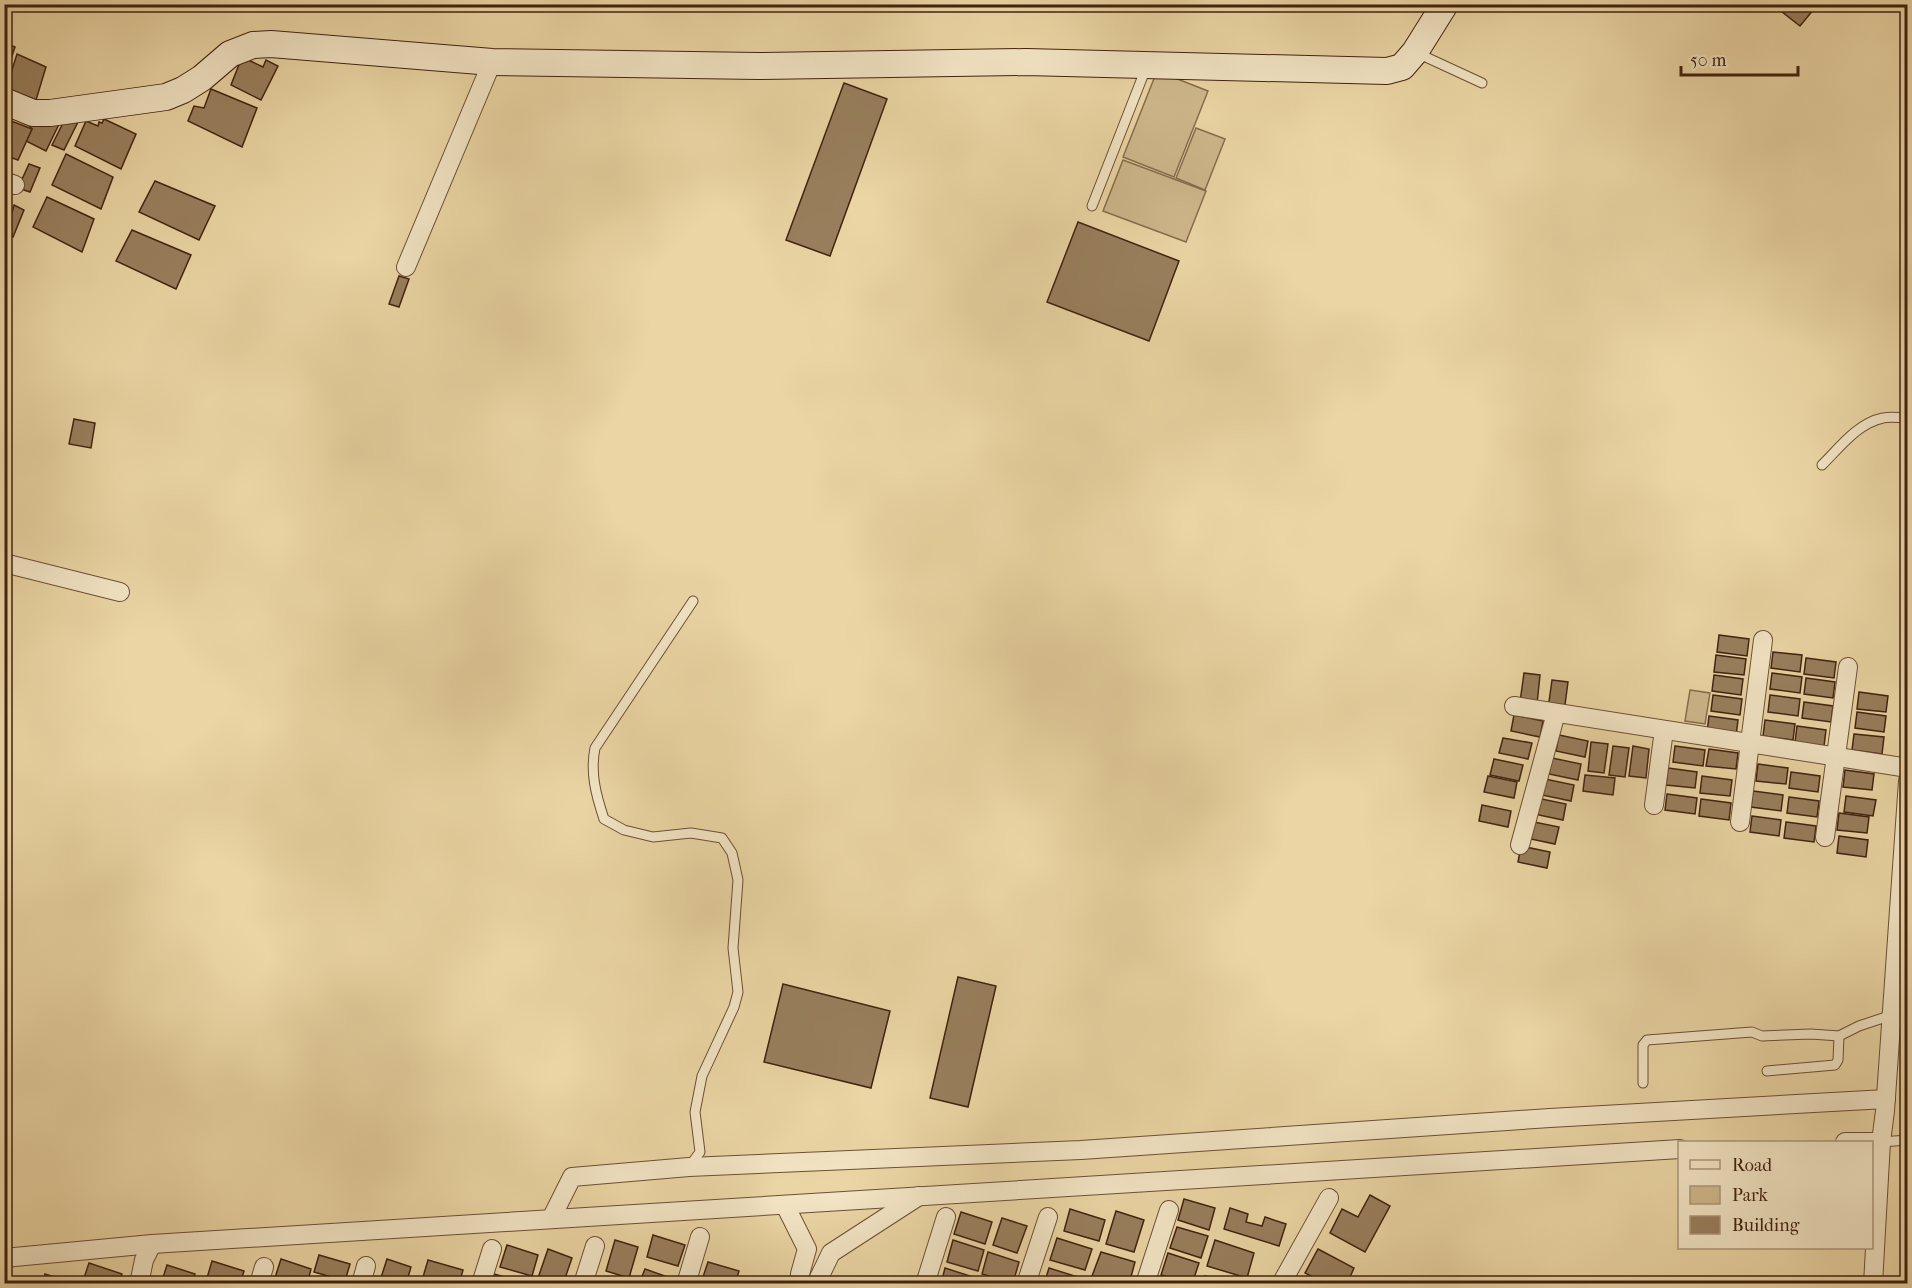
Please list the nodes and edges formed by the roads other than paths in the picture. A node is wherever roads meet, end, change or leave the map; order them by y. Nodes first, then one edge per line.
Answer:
1 (1445, 4) edge
2 (1415, 52) junction
3 (492, 62) junction
4 (1147, 66) junction
5 (1482, 83) dead end
6 (5, 102) edge
7 (1092, 206) dead end
8 (406, 267) dead end
9 (1908, 418) edge
10 (1822, 465) dead end
11 (4, 563) edge
12 (120, 592) dead end
13 (693, 601) dead end
14 (1763, 640) dead end
15 (1848, 667) dead end
16 (1514, 706) dead end
17 (1556, 713) junction
18 (1664, 730) junction
19 (1750, 743) junction
20 (1836, 757) junction
21 (1908, 768) edge
22 (1908, 781) edge
23 (1654, 805) dead end
24 (1740, 822) dead end
25 (1825, 837) dead end
26 (1520, 845) dead end
27 (1892, 1015) junction
28 (1839, 1036) junction
29 (1767, 1071) dead end
30 (1643, 1083) dead end
31 (1886, 1099) junction
32 (1908, 1140) edge
33 (1873, 1142) edge
34 (1881, 1142) junction
35 (1678, 1149) edge
36 (689, 1167) junction
37 (920, 1195) junction
38 (1329, 1198) dead end
39 (785, 1204) junction
40 (1169, 1210) dead end
41 (946, 1217) dead end
42 (1048, 1217) dead end
43 (551, 1219) junction
44 (700, 1237) dead end
45 (152, 1244) junction
46 (595, 1246) dead end
47 (492, 1249) dead end
48 (4, 1258) edge
49 (139, 1284) edge
50 (481, 1284) edge
51 (583, 1284) edge
52 (686, 1284) edge
53 (800, 1284) edge
54 (816, 1284) edge
55 (925, 1284) edge
56 (1026, 1284) edge
57 (1145, 1284) edge
58 (1281, 1284) edge
59 (1873, 1284) edge

1 - 2 street
2 - 4 street
2 - 5 lane
3 - 4 street
3 - 6 street
3 - 8 street
4 - 7 lane
9 - 10 lane
11 - 12 street
13 - 36 lane
14 - 19 street
15 - 20 street
16 - 17 street
17 - 18 street
17 - 26 street
18 - 19 street
18 - 23 street
19 - 20 street
19 - 24 street
20 - 21 street
20 - 25 street
22 - 27 street
27 - 28 lane
27 - 31 street
28 - 29 lane
28 - 30 lane
31 - 34 street
31 - 36 street
32 - 34 lane
33 - 34 street
34 - 59 street
35 - 37 street
36 - 43 street
37 - 39 street
37 - 54 street
38 - 58 street
39 - 43 street
39 - 53 street
40 - 57 street
41 - 55 street
42 - 56 street
43 - 45 street
44 - 52 street
45 - 48 street
45 - 49 street
46 - 51 street
47 - 50 street

